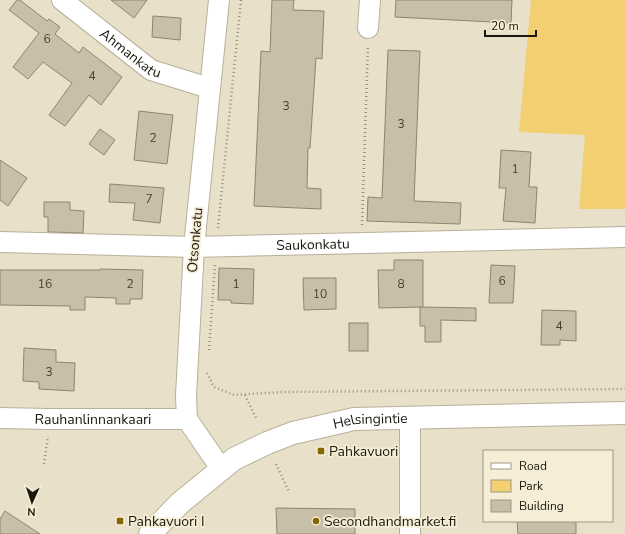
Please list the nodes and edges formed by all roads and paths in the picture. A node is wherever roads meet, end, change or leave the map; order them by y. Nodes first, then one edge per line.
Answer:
1 (62, 0) edge
2 (219, 0) edge
3 (241, 0) edge
4 (370, 0) edge
5 (368, 28) joint
6 (210, 88) junction
7 (625, 237) edge
8 (0, 242) edge
9 (362, 243) junction
10 (216, 246) junction
11 (194, 247) junction
12 (209, 352) dead end
13 (208, 367) dead end
14 (625, 389) edge
15 (245, 395) junction
16 (625, 413) edge
17 (410, 417) junction
18 (0, 418) edge
19 (256, 418) dead end
20 (187, 419) junction
21 (48, 435) dead end
22 (44, 464) dead end
23 (276, 464) dead end
24 (222, 470) junction
25 (289, 492) dead end
26 (150, 534) edge
27 (410, 534) edge

1 - 6 street, Ahmankatu
2 - 6 street, Otsonkatu
3 - 10 path
4 - 5 street
5 - 9 path
6 - 11 street, Otsonkatu
7 - 9 street, Saukonkatu
8 - 11 street, Saukonkatu
9 - 10 street, Saukonkatu
10 - 11 street, Saukonkatu
10 - 12 path
11 - 20 street, Otsonkatu
13 - 15 path
14 - 15 path
15 - 19 path
16 - 17 main road, Helsingintie
17 - 24 main road, Helsingintie
17 - 27 street
18 - 20 street, Rauhanlinnankaari
20 - 24 street
21 - 22 path
23 - 25 path
24 - 26 main road, Helsingintie

